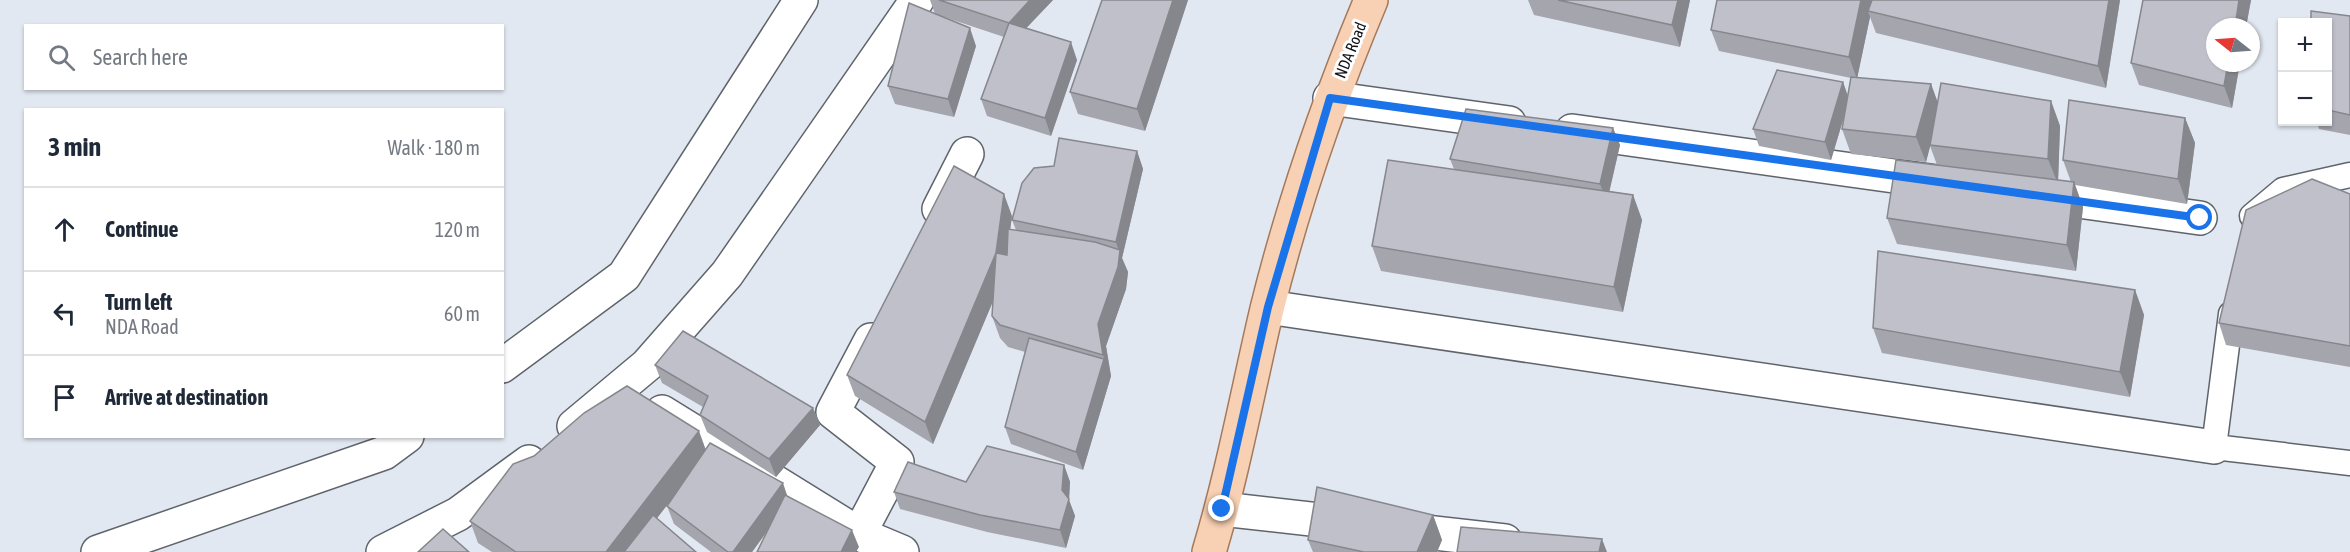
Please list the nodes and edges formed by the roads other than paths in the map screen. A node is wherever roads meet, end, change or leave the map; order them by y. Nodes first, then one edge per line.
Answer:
1 (801, 0) edge
2 (917, 0) edge
3 (1371, 0) edge
4 (1330, 98) junction
5 (967, 154) dead end
6 (2350, 176) edge
7 (1969, 186) edge
8 (2004, 191) edge
9 (2200, 218) dead end
10 (2241, 235) edge
11 (924, 237) edge
12 (2234, 290) edge
13 (1268, 307) junction
14 (887, 309) edge
15 (504, 365) edge
16 (622, 387) junction
17 (404, 438) edge
18 (2214, 447) junction
19 (2350, 463) edge
20 (1222, 509) junction
21 (858, 534) junction
22 (1535, 544) edge
23 (98, 552) edge
24 (383, 552) edge
25 (902, 552) edge
26 (1209, 552) edge

1 - 15 street
2 - 16 street
3 - 4 main road, NDA Road
4 - 7 street
4 - 13 main road, NDA Road
5 - 11 street
6 - 10 lane
8 - 9 street
12 - 18 lane
13 - 18 street
13 - 20 main road, NDA Road
14 - 21 street
16 - 21 street
16 - 24 street
17 - 23 street
18 - 19 lane
20 - 22 street
20 - 26 main road, NDA Road
21 - 25 street

